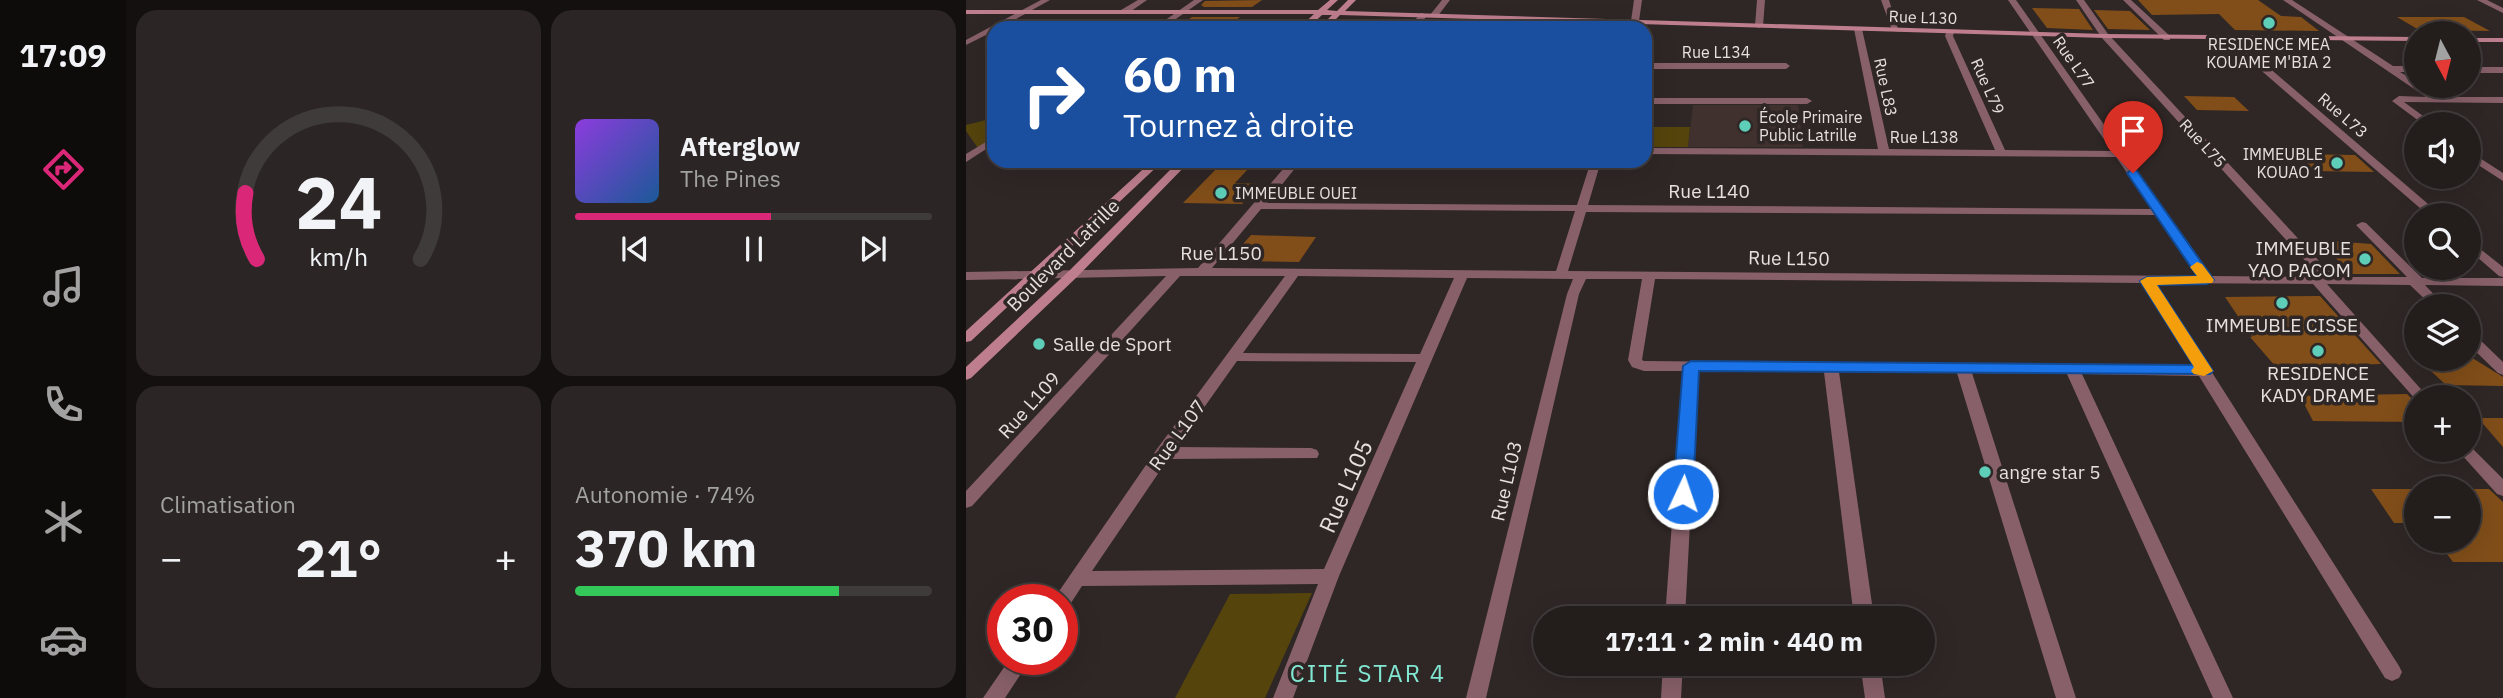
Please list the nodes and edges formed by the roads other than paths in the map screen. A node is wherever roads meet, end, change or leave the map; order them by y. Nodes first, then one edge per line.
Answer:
1 (1046, 0) edge
2 (1143, 0) edge
3 (1199, 0) edge
4 (1335, 0) edge
5 (1352, 0) edge
6 (1446, 0) edge
7 (1638, 0) edge
8 (1761, 0) edge
9 (1885, 0) edge
10 (2011, 0) edge
11 (2080, 0) edge
12 (2127, 0) edge
13 (2287, 0) edge
14 (2481, 0) edge
15 (2503, 11) edge
16 (966, 12) edge
17 (1024, 12) junction
18 (1124, 12) junction
19 (1181, 12) junction
20 (1321, 12) junction
21 (1339, 13) junction
22 (1424, 15) junction
23 (1434, 15) junction
24 (1007, 21) edge
25 (1168, 21) edge
26 (1311, 21) edge
27 (1330, 21) edge
28 (1418, 21) edge
29 (1554, 21) edge
30 (1635, 21) edge
31 (1652, 25) edge
32 (1759, 26) junction
33 (1858, 29) junction
34 (1896, 30) junction
35 (987, 32) edge
36 (1950, 32) junction
37 (2036, 34) junction
38 (2105, 36) junction
39 (2167, 38) junction
40 (2230, 38) junction
41 (2345, 39) junction
42 (2404, 39) edge
43 (2482, 40) edge
44 (2503, 40) edge
45 (966, 43) edge
46 (1652, 65) edge
47 (1786, 66) dead end
48 (2390, 68) junction
49 (2404, 69) edge
50 (2482, 70) edge
51 (2503, 70) edge
52 (2436, 99) junction
53 (2498, 100) edge
54 (1652, 101) edge
55 (1807, 102) dead end
56 (2503, 106) edge
57 (2412, 112) edge
58 (987, 145) edge
59 (1652, 151) edge
60 (1884, 152) junction
61 (2001, 153) junction
62 (2119, 154) junction
63 (966, 159) edge
64 (2481, 162) edge
65 (1150, 168) edge
66 (1178, 168) edge
67 (1290, 168) edge
68 (1593, 168) edge
69 (2503, 178) edge
70 (2421, 203) edge
71 (1259, 206) junction
72 (1581, 208) junction
73 (2160, 212) junction
74 (2362, 225) dead end
75 (2481, 254) edge
76 (1177, 272) junction
77 (1202, 272) junction
78 (1295, 272) junction
79 (1074, 273) junction
80 (2503, 273) edge
81 (1462, 274) junction
82 (1035, 275) junction
83 (1562, 275) junction
84 (1581, 275) junction
85 (1648, 275) junction
86 (966, 276) edge
87 (2207, 280) junction
88 (2147, 281) junction
89 (2325, 282) junction
90 (2503, 282) edge
91 (2418, 283) junction
92 (2428, 294) edge
93 (966, 338) edge
94 (2481, 349) edge
95 (1235, 358) junction
96 (1425, 358) junction
97 (1691, 366) junction
98 (1831, 368) junction
99 (1963, 368) junction
100 (2072, 369) junction
101 (2503, 370) edge
102 (2204, 371) junction
103 (966, 375) edge
104 (2411, 385) edge
105 (1163, 453) junction
106 (1311, 454) dead end
107 (2478, 462) edge
108 (2503, 490) edge
109 (966, 502) edge
110 (1330, 576) junction
111 (1077, 579) junction
112 (1073, 584) edge
113 (1676, 606) edge
114 (1862, 606) edge
115 (2392, 672) dead end
116 (1009, 675) edge
117 (1672, 676) edge
118 (1872, 676) edge
119 (993, 698) edge
120 (1283, 698) edge
121 (1476, 698) edge
122 (1671, 698) edge
123 (1875, 698) edge
124 (2066, 698) edge
125 (2223, 698) edge

1 - 17 street
2 - 18 street
3 - 19 street
4 - 20 street
5 - 21 street
6 - 23 street
7 - 30 street
8 - 32 street
9 - 34 street
10 - 37 street, Rue L77
11 - 38 street, Rue L75
12 - 39 street
13 - 41 street
14 - 15 street
16 - 17 street, Rue L130
17 - 18 street, Rue L130
17 - 24 street
18 - 19 street, Rue L130
19 - 20 street, Rue L130
19 - 25 street
20 - 21 street, Rue L130
20 - 26 street
21 - 22 street, Rue L130
21 - 27 street
22 - 23 street, Rue L130
22 - 28 street
23 - 29 street, Rue L130
31 - 32 street, Rue L130
32 - 33 street, Rue L130
33 - 34 street, Rue L130
33 - 60 street, Rue L83
34 - 36 street, Rue L130
35 - 45 street
36 - 37 street, Rue L130
36 - 61 street, Rue L79
37 - 38 street, Rue L130
37 - 62 street, Rue L77
38 - 39 street, Rue L130
38 - 89 street, Rue L75
39 - 40 street, Rue L130
40 - 41 street, Rue L130
40 - 70 street, Rue L73
41 - 42 street, Rue L130
41 - 48 street
43 - 44 street
46 - 47 street, Rue L134
48 - 49 street
48 - 52 street
50 - 51 street
52 - 53 street
52 - 57 street
53 - 56 street
54 - 55 street
58 - 63 street
59 - 60 street, Rue L138
60 - 61 street, Rue L138
61 - 62 street, Rue L138
62 - 73 street, Rue L77
64 - 69 street
65 - 82 street, Boulevard Latrille
66 - 79 street, Boulevard Latrille
67 - 71 street
68 - 72 street
71 - 72 street, Rue L140
71 - 77 street
72 - 73 street, Rue L140
72 - 83 street
73 - 87 street, Rue L77
74 - 91 street
75 - 80 street
76 - 77 street, Rue L150
76 - 79 street, Rue L150
76 - 109 street, Rue L109
77 - 78 street, Rue L150
78 - 81 street, Rue L150
78 - 95 street, Rue L107
79 - 82 street, Rue L150
79 - 103 street, Boulevard Latrille
81 - 83 street, Rue L150
81 - 96 street, Rue L105
82 - 86 street, Rue L150
82 - 93 street, Boulevard Latrille
83 - 84 street, Rue L150
84 - 85 street, Rue L150
84 - 121 street, Rue L103
85 - 88 street, Rue L150
85 - 97 street
87 - 88 street, Rue L150
87 - 89 street, Rue L150
88 - 102 street
89 - 91 street, Rue L150
89 - 104 street, Rue L75
90 - 91 street, Rue L150
91 - 92 street
94 - 101 street
95 - 96 street
95 - 105 street, Rue L107
96 - 110 street, Rue L105
97 - 98 street
97 - 113 street
98 - 99 street
98 - 114 street
99 - 100 street
99 - 124 street
100 - 102 street
100 - 125 street
102 - 115 street
105 - 106 street
105 - 111 street, Rue L107
107 - 108 street
110 - 111 street
110 - 120 street, Rue L105
111 - 112 street, Rue L107
116 - 119 street
117 - 122 street
118 - 123 street

